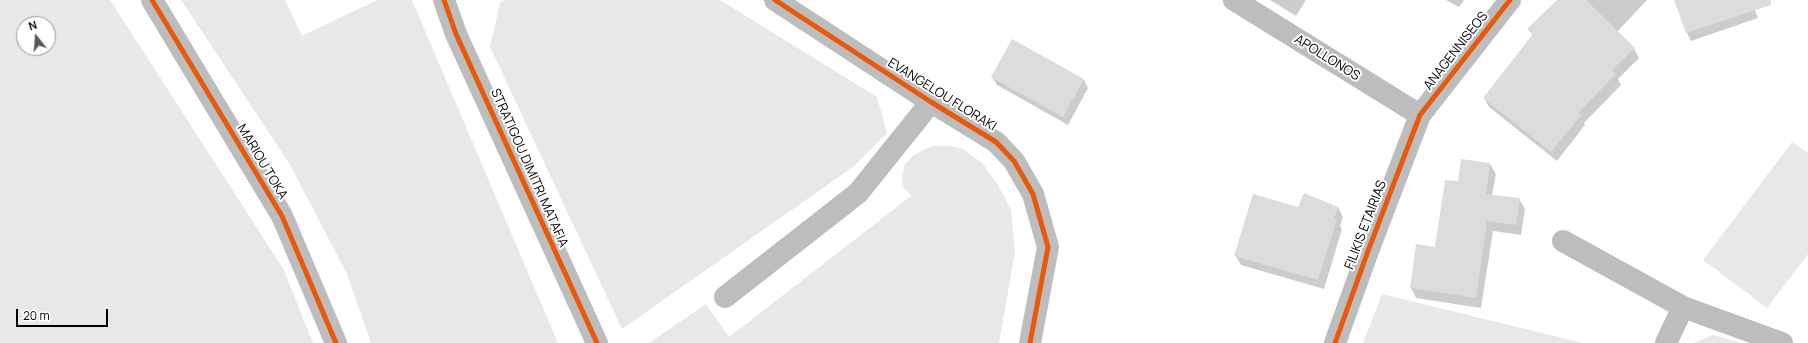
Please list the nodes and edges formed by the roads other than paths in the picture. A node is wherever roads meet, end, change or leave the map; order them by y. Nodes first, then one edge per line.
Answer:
1 (152, 0) edge
2 (444, 0) edge
3 (775, 0) edge
4 (1234, 0) edge
5 (1510, 0) edge
6 (931, 102) junction
7 (1420, 116) junction
8 (1563, 241) dead end
9 (725, 297) dead end
10 (1682, 307) junction
11 (336, 343) edge
12 (597, 343) edge
13 (1030, 343) edge
14 (1335, 343) edge
15 (1666, 343) edge
16 (1782, 343) edge

1 - 11 street, MARIOU TOKA
2 - 12 street, STRATIGOU DIMITRI MATAFIA
3 - 6 street, EVANGELOU FLORAKI
4 - 7 street, APOLLONOS
5 - 7 street, ANAGENNISEOS
6 - 9 street
6 - 13 street, EVANGELOU FLORAKI
7 - 14 street, FILIKIS ETAIRIAS
8 - 10 street
10 - 15 street
10 - 16 street

